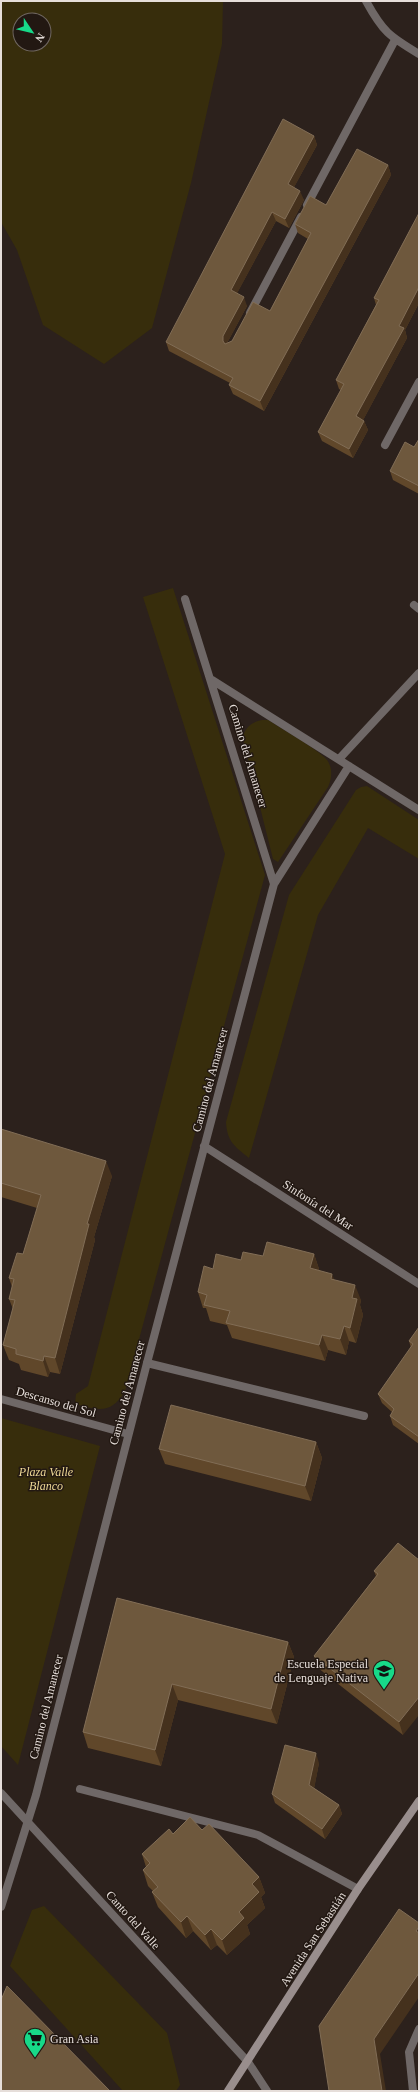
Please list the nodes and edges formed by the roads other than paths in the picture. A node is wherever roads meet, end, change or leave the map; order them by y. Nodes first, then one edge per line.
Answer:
1 (366, 1) edge
2 (395, 40) junction
3 (419, 54) edge
4 (246, 321) edge
5 (419, 382) edge
6 (385, 445) dead end
7 (185, 599) dead end
8 (419, 673) edge
9 (212, 680) junction
10 (339, 759) junction
11 (350, 766) junction
12 (419, 810) edge
13 (274, 884) junction
14 (204, 1146) junction
15 (419, 1284) edge
16 (147, 1363) junction
17 (1, 1399) edge
18 (364, 1416) dead end
19 (128, 1434) junction
20 (80, 1789) dead end
21 (1, 1793) edge
22 (419, 1802) edge
23 (28, 1822) junction
24 (358, 1890) junction
25 (1, 1907) edge
26 (419, 2029) edge
27 (248, 2062) junction
28 (228, 2091) edge
29 (267, 2091) edge
30 (413, 2091) edge

1 - 2 street
2 - 3 street
2 - 4 street
5 - 6 street
7 - 9 street, Camino del Amanecer
8 - 10 street
9 - 10 street, Camino del Amanecer
9 - 13 street, Camino del Amanecer
10 - 11 street, Camino del Amanecer
11 - 12 street, Camino del Amanecer
11 - 13 street, Camino del Amanecer
13 - 14 street, Camino del Amanecer
14 - 15 street, Sinfonía del Mar
14 - 16 street, Camino del Amanecer
16 - 18 street
16 - 19 street, Camino del Amanecer
17 - 19 street, Descanso del Sol
19 - 23 street, Camino del Amanecer
20 - 24 street
21 - 23 street, Canto del Valle
22 - 24 main road, Avenida San Sebastián
23 - 25 street, Camino del Amanecer
23 - 27 street, Canto del Valle
24 - 27 main road, Avenida San Sebastián
26 - 30 street
27 - 28 main road, Avenida San Sebastián
27 - 29 street, Canto del Valle

